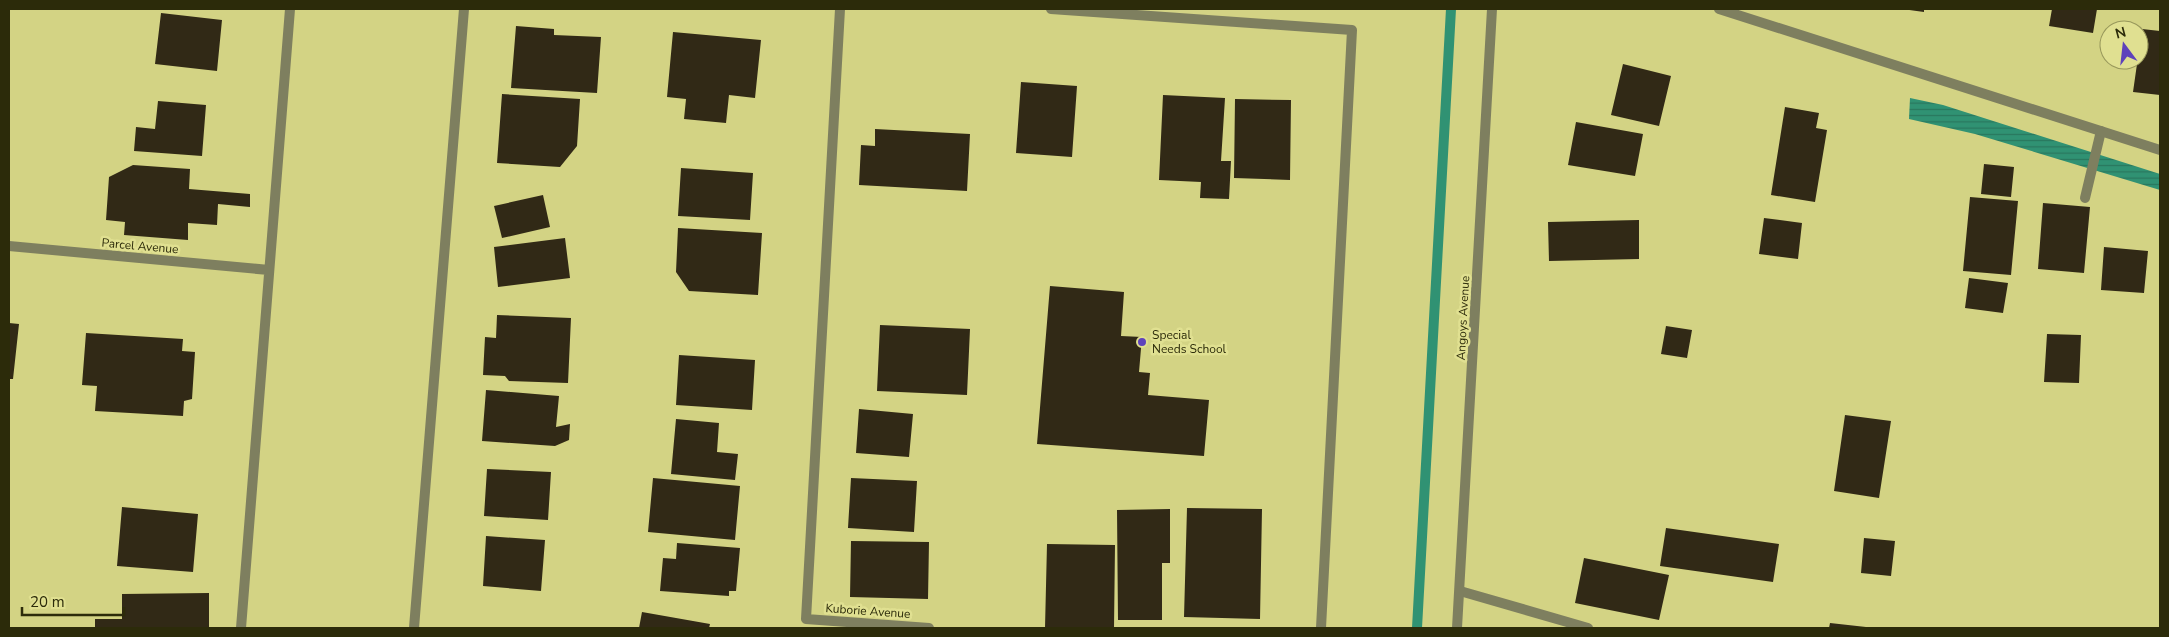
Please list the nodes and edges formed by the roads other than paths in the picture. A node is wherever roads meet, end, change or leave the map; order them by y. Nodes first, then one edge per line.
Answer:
1 (290, 9) edge
2 (464, 9) edge
3 (840, 9) edge
4 (1051, 9) edge
5 (1492, 9) edge
6 (1720, 9) edge
7 (2101, 131) junction
8 (2160, 150) edge
9 (2085, 198) dead end
10 (9, 246) edge
11 (269, 270) junction
12 (1460, 591) junction
13 (241, 628) edge
14 (414, 628) edge
15 (929, 628) edge
16 (1321, 628) edge
17 (1458, 628) edge
18 (1588, 628) edge

1 - 11 street
2 - 14 street
3 - 15 street, Kuborie Avenue
4 - 16 street
5 - 12 street, Angoys Avenue
6 - 7 street
7 - 8 street
7 - 9 street
10 - 11 street, Parcel Avenue
11 - 13 street
12 - 17 street, Angoys Avenue
12 - 18 street

